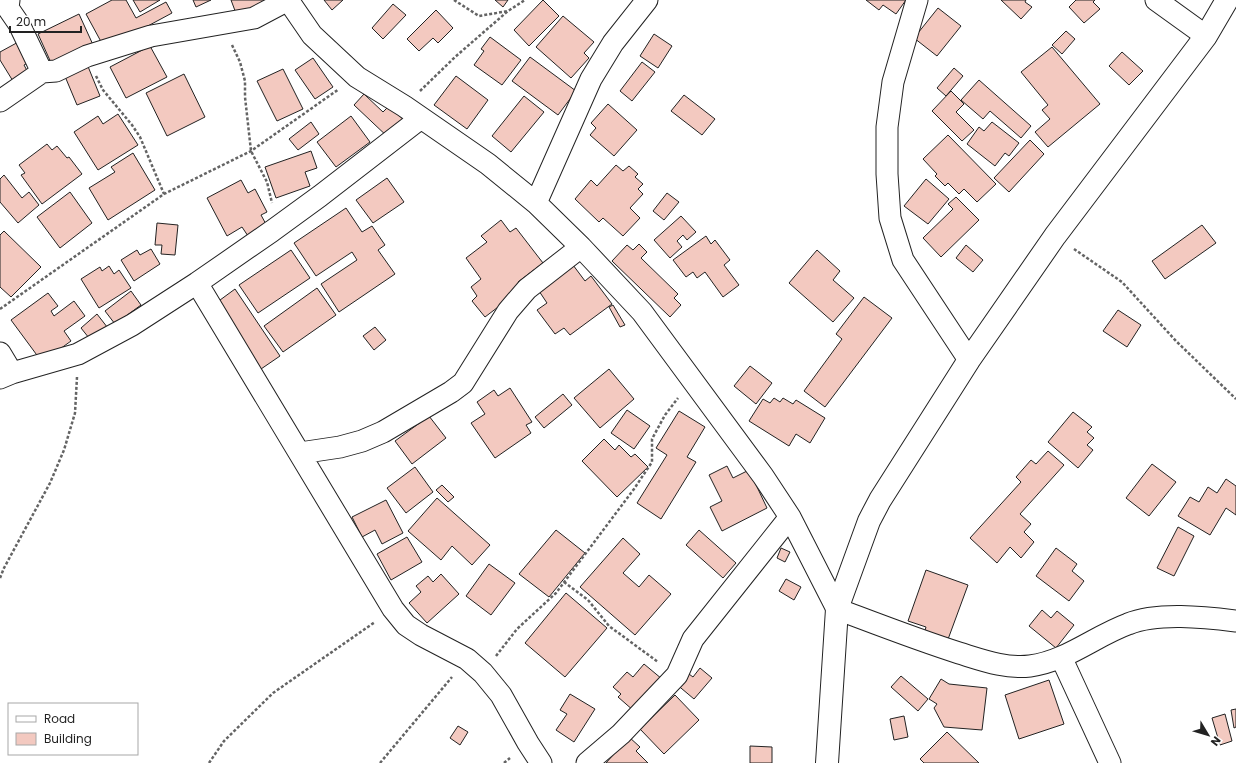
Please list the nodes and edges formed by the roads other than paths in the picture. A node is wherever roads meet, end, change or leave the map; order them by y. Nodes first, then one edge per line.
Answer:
1 (9, 0) edge
2 (288, 0) edge
3 (647, 0) edge
4 (917, 0) edge
5 (1156, 0) edge
6 (1227, 0) edge
7 (1206, 36) junction
8 (42, 72) junction
9 (0, 101) edge
10 (412, 112) junction
11 (536, 203) junction
12 (581, 247) junction
13 (197, 283) junction
14 (0, 353) edge
15 (969, 360) junction
16 (6, 376) edge
17 (300, 453) junction
18 (790, 518) junction
19 (837, 609) junction
20 (1236, 621) edge
21 (1061, 657) junction
22 (541, 763) edge
23 (587, 763) edge
24 (827, 763) edge
25 (1110, 763) edge

1 - 8 street
2 - 8 street
2 - 10 street
3 - 11 street
4 - 15 street
5 - 7 street
6 - 7 main road
7 - 15 main road
8 - 9 street
10 - 11 street
10 - 13 street
11 - 12 street
12 - 17 street
12 - 18 street
13 - 16 street
13 - 17 street
14 - 16 street
15 - 19 main road
17 - 22 street
18 - 19 street
18 - 23 street
19 - 21 street
19 - 24 main road
20 - 21 street
21 - 25 street

